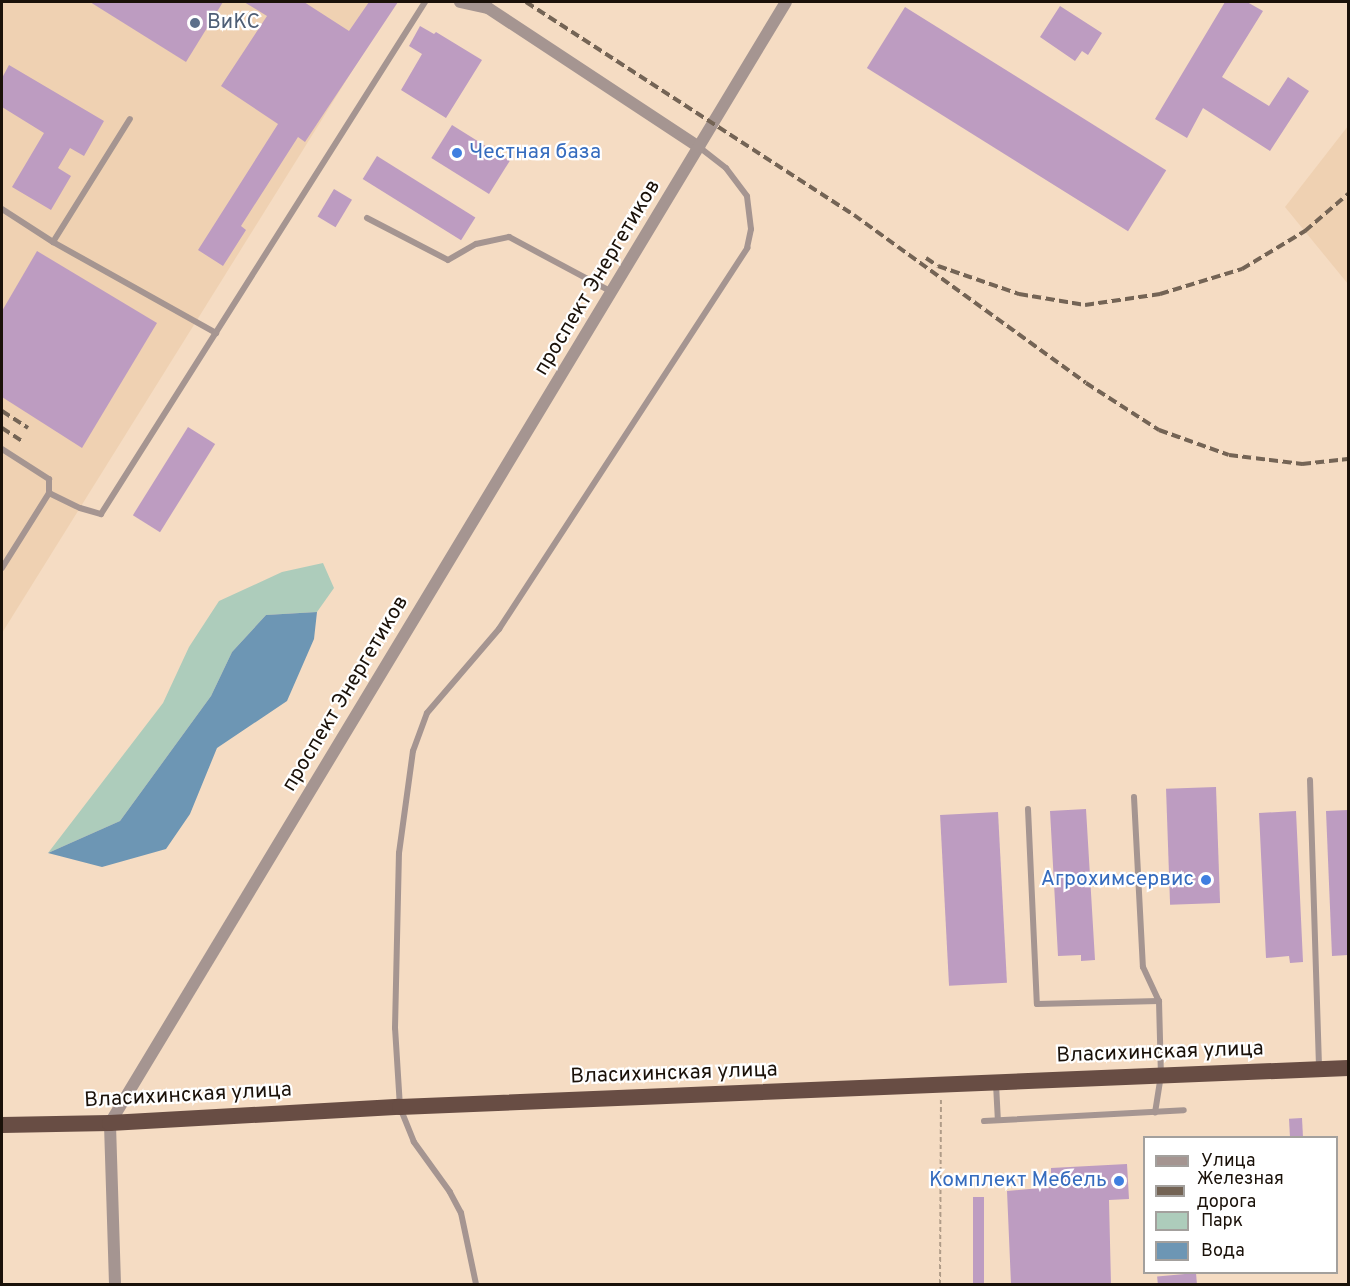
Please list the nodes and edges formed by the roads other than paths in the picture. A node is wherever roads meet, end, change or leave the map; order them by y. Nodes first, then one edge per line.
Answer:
1 (425, 2) edge
2 (460, 2) edge
3 (786, 2) edge
4 (490, 5) edge
5 (130, 119) dead end
6 (699, 147) junction
7 (2, 210) edge
8 (367, 219) dead end
9 (53, 242) junction
10 (613, 292) junction
11 (216, 333) junction
12 (2, 449) edge
13 (49, 493) junction
14 (2, 568) edge
15 (1310, 780) dead end
16 (1134, 797) dead end
17 (1028, 809) dead end
18 (1159, 1001) junction
19 (1348, 1068) edge
20 (1319, 1069) junction
21 (1161, 1075) junction
22 (996, 1083) junction
23 (400, 1107) junction
24 (1184, 1110) dead end
25 (1155, 1113) junction
26 (984, 1120) dead end
27 (998, 1120) junction
28 (110, 1123) junction
29 (2, 1125) edge
30 (115, 1284) edge
31 (476, 1284) edge

1 - 11 lane
2 - 4 street
3 - 6 street, проспект Энергетиков
4 - 6 street
5 - 9 lane
6 - 10 street, проспект Энергетиков
6 - 23 lane
7 - 9 lane
8 - 10 lane
9 - 11 lane
10 - 28 street, проспект Энергетиков
11 - 13 lane
12 - 13 lane
13 - 14 lane
15 - 20 lane
16 - 18 lane
17 - 18 lane
18 - 21 lane
19 - 20 highway, Власихинская улица
20 - 21 highway, Власихинская улица
21 - 22 highway, Власихинская улица
21 - 25 lane
22 - 23 highway, Власихинская улица
22 - 27 lane
23 - 28 highway, Власихинская улица
23 - 31 lane
24 - 25 lane
25 - 27 lane
26 - 27 lane
28 - 29 highway, Власихинская улица
28 - 30 street

